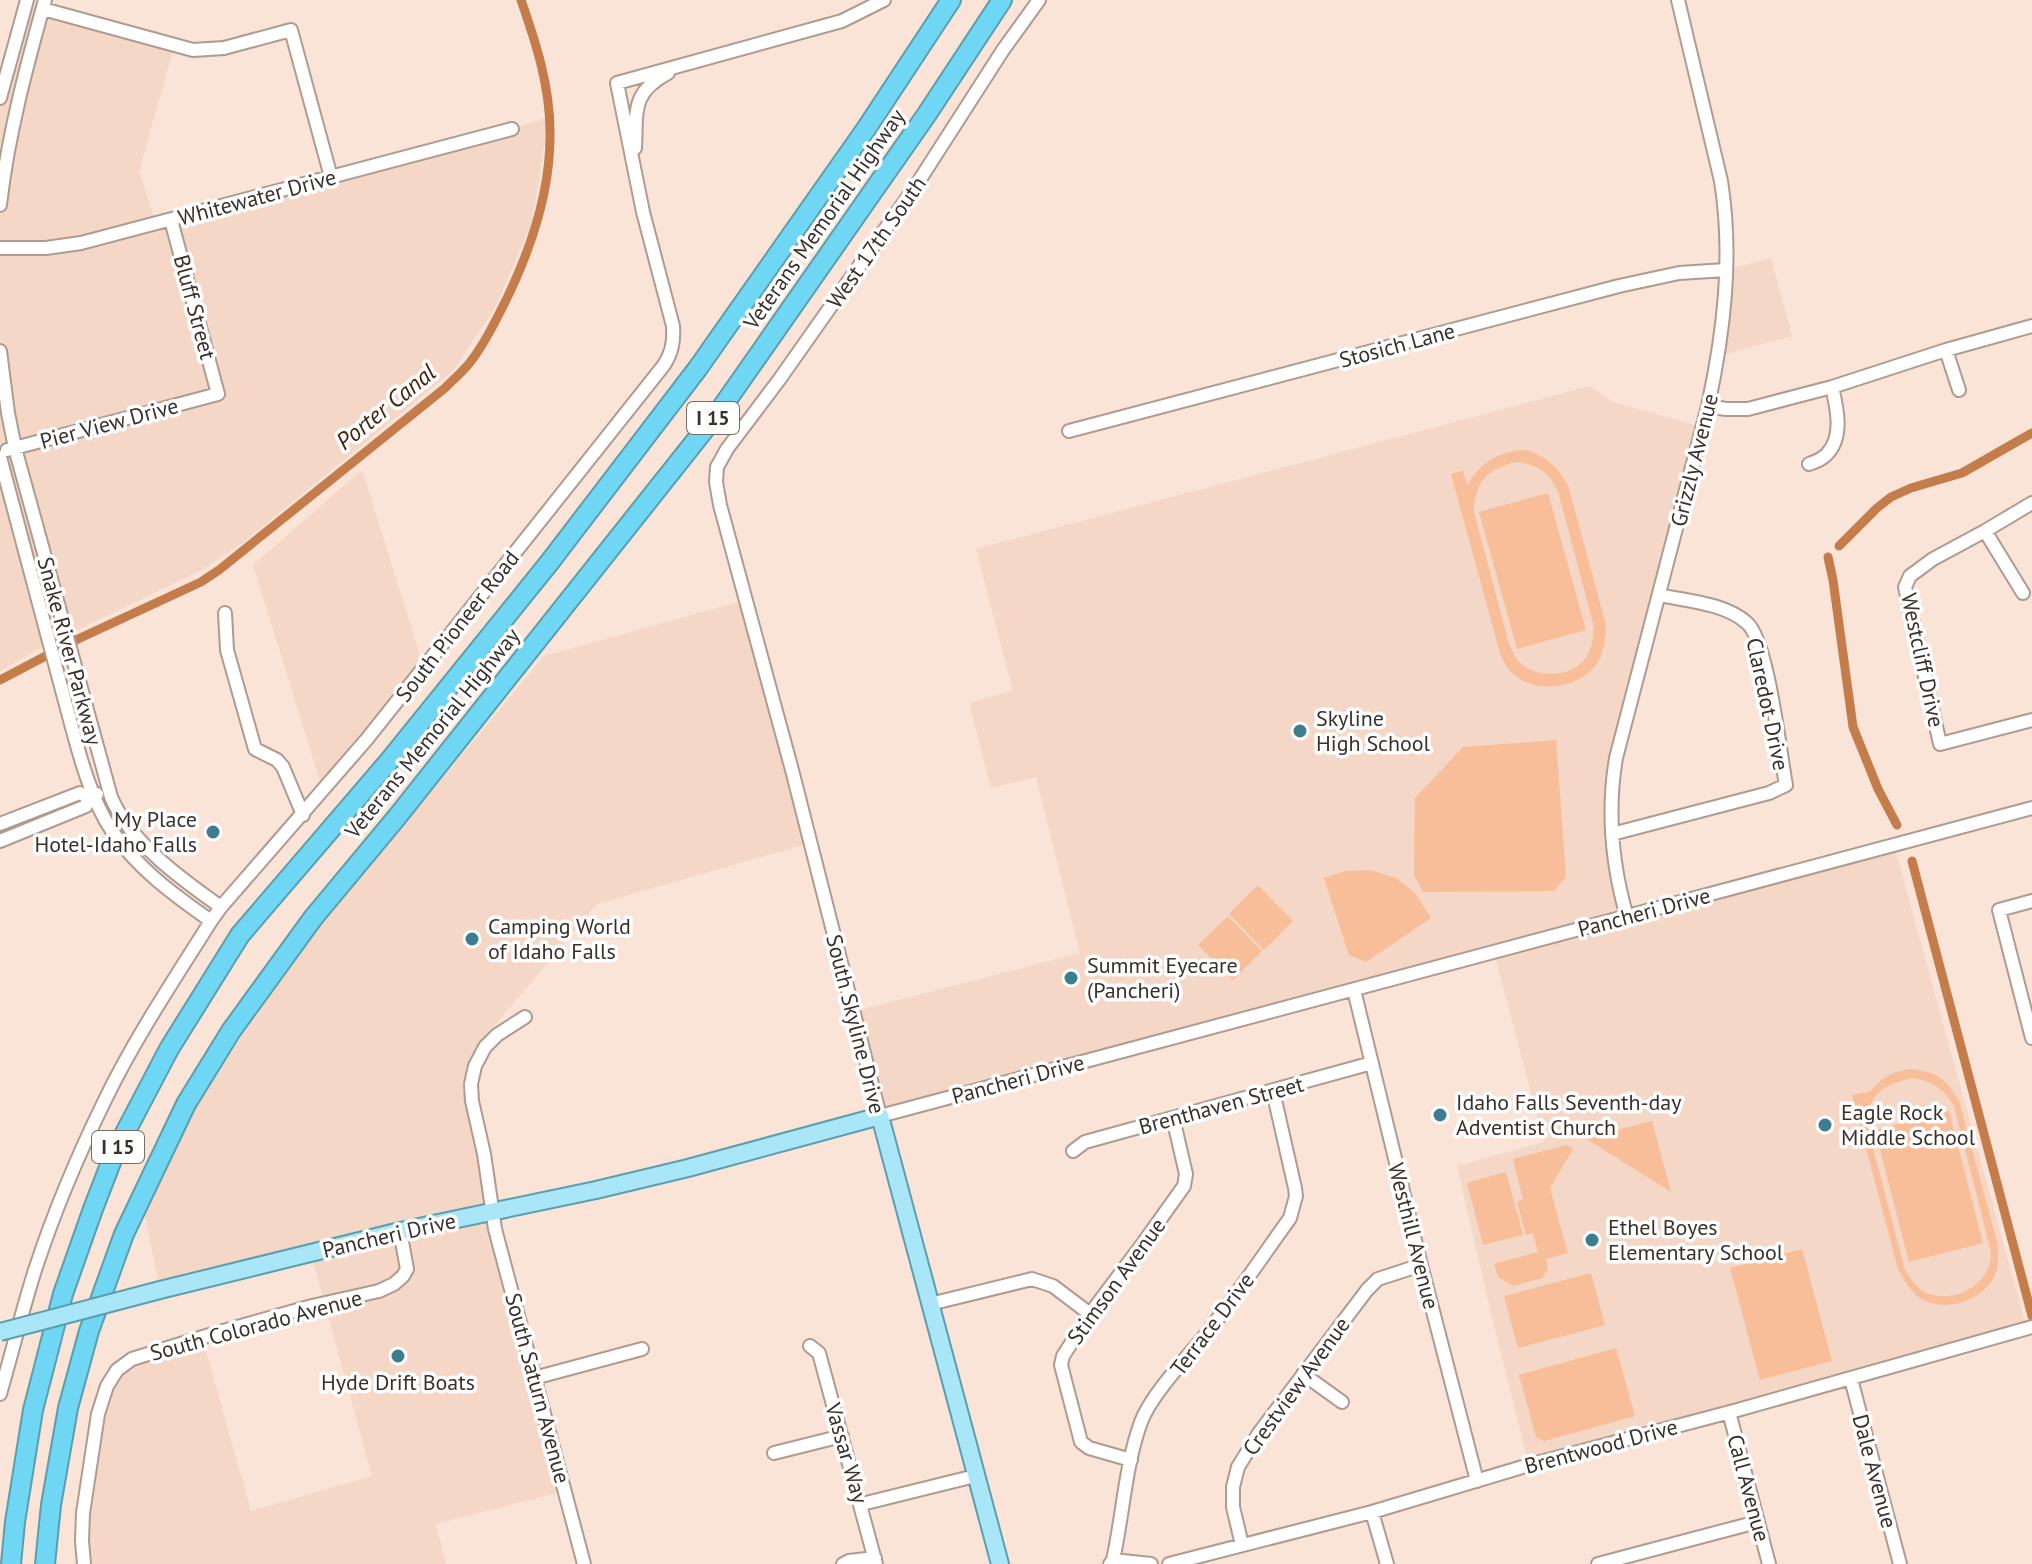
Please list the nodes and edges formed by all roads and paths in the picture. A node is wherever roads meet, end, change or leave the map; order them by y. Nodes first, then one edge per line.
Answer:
1 (27, 0) edge
2 (884, 0) edge
3 (951, 0) edge
4 (1002, 0) edge
5 (1039, 0) edge
6 (1678, 0) edge
7 (44, 5) edge
8 (686, 64) junction
9 (0, 98) edge
10 (512, 129) dead end
11 (635, 172) junction
12 (331, 177) junction
13 (0, 205) edge
14 (171, 220) junction
15 (0, 248) edge
16 (1726, 270) junction
17 (2032, 326) edge
18 (1946, 350) junction
19 (0, 351) edge
20 (1832, 387) junction
21 (1959, 390) dead end
22 (218, 394) joint
23 (1708, 406) junction
24 (1069, 431) dead end
25 (15, 448) junction
26 (0, 455) edge
27 (1809, 464) dead end
28 (716, 482) joint
29 (2032, 503) edge
30 (1985, 531) junction
31 (2023, 593) dead end
32 (1659, 595) junction
33 (225, 613) dead end
34 (2032, 720) edge
35 (77, 744) junction
36 (108, 789) junction
37 (91, 796) junction
38 (49, 805) junction
39 (2032, 808) edge
40 (303, 815) junction
41 (0, 824) edge
42 (1612, 834) junction
43 (0, 841) edge
44 (2032, 901) edge
45 (221, 907) junction
46 (1627, 917) junction
47 (211, 921) junction
48 (1354, 990) junction
49 (525, 1017) dead end
50 (2032, 1038) edge
51 (1372, 1063) junction
52 (1273, 1091) junction
53 (880, 1116) junction
54 (1173, 1118) junction
55 (1073, 1151) dead end
56 (492, 1212) junction
57 (400, 1231) junction
58 (1421, 1265) junction
59 (930, 1304) junction
60 (1090, 1314) junction
61 (2032, 1327) edge
62 (0, 1332) edge
63 (810, 1346) dead end
64 (642, 1349) dead end
65 (1303, 1374) junction
66 (534, 1378) junction
67 (1851, 1379) junction
68 (0, 1394) edge
69 (1342, 1402) dead end
70 (1729, 1412) junction
71 (842, 1436) junction
72 (774, 1453) dead end
73 (1131, 1460) junction
74 (975, 1476) junction
75 (1477, 1481) junction
76 (862, 1504) junction
77 (1372, 1512) junction
78 (1757, 1522) junction
79 (1242, 1545) junction
80 (876, 1561) edge
81 (1111, 1562) edge
82 (11, 1564) edge
83 (45, 1564) edge
84 (84, 1564) edge
85 (584, 1564) edge
86 (843, 1564) edge
87 (1000, 1564) edge
88 (1151, 1564) edge
89 (1169, 1564) edge
90 (1387, 1564) edge
91 (1598, 1564) edge
92 (1769, 1564) edge
93 (1900, 1564) edge

1 - 9 street
2 - 8 street, South Pioneer Road
3 - 82 highway, Veterans Memorial Highway / I 15
4 - 83 highway, Veterans Memorial Highway / I 15
5 - 28 street, West 17th South
6 - 16 street, Grizzly Avenue
7 - 12 street
7 - 13 street
8 - 11 street
8 - 11 street, South Pioneer Road
10 - 12 street, Whitewater Drive
11 - 40 street, South Pioneer Road
12 - 14 street, Whitewater Drive
14 - 15 street, Whitewater Drive
14 - 22 street, Bluff Street
16 - 23 street, Grizzly Avenue
16 - 24 street, Stosich Lane
17 - 18 street
18 - 20 street
18 - 21 street
19 - 25 street, Snake River Parkway
20 - 23 street
20 - 27 street
22 - 25 street, Pier View Drive
23 - 32 street, Grizzly Avenue
25 - 26 street, Pier View Drive
25 - 36 street, Snake River Parkway
26 - 35 street, Snake River Parkway
28 - 53 street, South Skyline Drive
29 - 30 street, Westcliff Drive
30 - 31 street
30 - 34 street, Westcliff Drive
32 - 42 street, Grizzly Avenue
32 - 42 street, Claredot Drive
33 - 40 street
35 - 37 street, Snake River Parkway
35 - 38 street
36 - 37 street
36 - 45 street, Snake River Parkway
37 - 38 street
37 - 43 street
37 - 47 street, Snake River Parkway
38 - 41 street
39 - 46 street, Pancheri Drive
40 - 45 street, South Pioneer Road
42 - 46 street, Grizzly Avenue
44 - 50 street
45 - 47 street, South Pioneer Road
46 - 48 street, Pancheri Drive
47 - 68 street, South Pioneer Road
48 - 51 street, Westhill Avenue
48 - 53 street, Pancheri Drive
49 - 56 street, South Saturn Avenue
51 - 52 street, Brenthaven Street
51 - 58 street, Westhill Avenue
52 - 54 street, Brenthaven Street
52 - 73 street, Terrace Drive
53 - 56 main road, Pancheri Drive
53 - 59 main road, South Skyline Drive
54 - 55 street, Brenthaven Street
54 - 60 street, Stimson Avenue
56 - 57 main road, Pancheri Drive
56 - 66 street, South Saturn Avenue
57 - 62 main road, Pancheri Drive, bridge
57 - 84 street, South Colorado Avenue
58 - 65 street, Crestview Avenue
58 - 75 street, Westhill Avenue
59 - 60 street
59 - 74 main road, South Skyline Drive
60 - 73 street, Stimson Avenue
61 - 67 street, Brentwood Drive
63 - 71 street, Vassar Way
64 - 66 street
65 - 69 street
65 - 79 street, Crestview Avenue
66 - 85 street, South Saturn Avenue
67 - 70 street, Brentwood Drive
67 - 93 street, Dale Avenue
70 - 75 street, Brentwood Drive
70 - 78 street, Call Avenue
71 - 72 street
71 - 76 street, Vassar Way
73 - 81 street, Terrace Drive
74 - 76 street
74 - 87 main road, South Skyline Drive
75 - 77 street, Brentwood Drive
76 - 80 street, Vassar Way
77 - 79 street, Brentwood Drive
77 - 90 street
78 - 91 street
78 - 92 street, Call Avenue
79 - 89 street, Brentwood Drive
80 - 86 street
81 - 88 street

